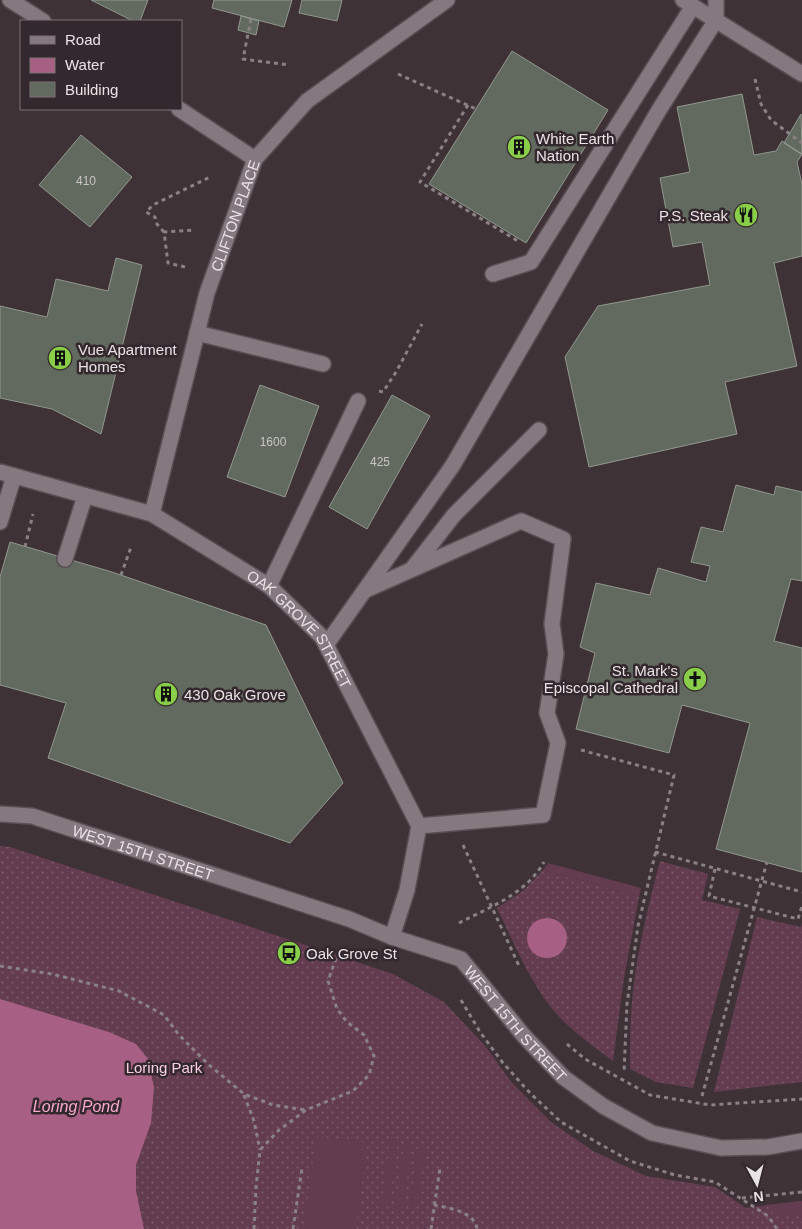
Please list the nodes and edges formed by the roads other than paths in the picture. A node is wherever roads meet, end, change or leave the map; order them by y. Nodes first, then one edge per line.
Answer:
1 (10, 0) edge
2 (447, 0) edge
3 (716, 0) edge
4 (688, 3) edge
5 (41, 20) edge
6 (716, 20) junction
7 (802, 74) edge
8 (181, 110) edge
9 (255, 159) junction
10 (493, 274) dead end
11 (197, 333) junction
12 (323, 364) dead end
13 (358, 401) dead end
14 (539, 430) dead end
15 (7, 474) edge
16 (85, 496) junction
17 (152, 514) junction
18 (0, 522) edge
19 (65, 558) dead end
20 (411, 570) junction
21 (270, 586) junction
22 (365, 590) junction
23 (326, 645) junction
24 (0, 814) edge
25 (419, 826) junction
26 (392, 937) junction
27 (802, 1141) edge

1 - 5 street
2 - 9 street, CLIFTON PLACE
3 - 6 street
4 - 6 street
4 - 10 street
6 - 7 street
6 - 22 street
8 - 9 street
9 - 11 street, CLIFTON PLACE
11 - 12 street
11 - 17 street, CLIFTON PLACE
13 - 21 street
14 - 20 street
15 - 16 street, OAK GROVE STREET
15 - 18 street
16 - 17 street, OAK GROVE STREET
16 - 19 street
17 - 21 street, OAK GROVE STREET
20 - 22 street
20 - 25 street
21 - 23 street, OAK GROVE STREET
22 - 23 street
23 - 25 street, OAK GROVE STREET
24 - 26 street, WEST 15TH STREET
25 - 26 street
26 - 27 street, WEST 15TH STREET

